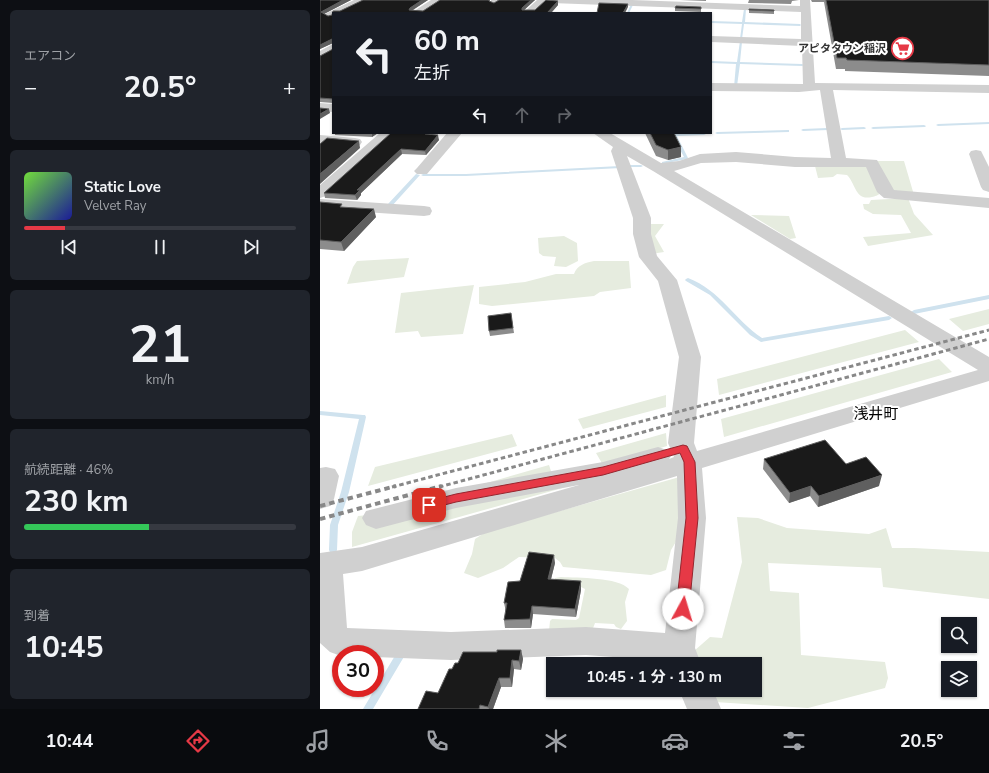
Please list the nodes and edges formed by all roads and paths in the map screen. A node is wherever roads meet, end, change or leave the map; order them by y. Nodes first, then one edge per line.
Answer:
1 (362, 0) edge
2 (438, 0) edge
3 (543, 0) edge
4 (551, 0) edge
5 (596, 1) edge
6 (652, 2) edge
7 (805, 5) edge
8 (688, 6) edge
9 (334, 12) edge
10 (418, 12) edge
11 (529, 12) edge
12 (589, 12) edge
13 (712, 39) edge
14 (807, 43) junction
15 (332, 48) edge
16 (322, 61) edge
17 (809, 86) junction
18 (826, 86) junction
19 (712, 87) edge
20 (989, 89) edge
21 (320, 107) edge
22 (332, 108) edge
23 (388, 134) edge
24 (454, 134) edge
25 (602, 134) edge
26 (320, 139) edge
27 (377, 144) junction
28 (622, 146) junction
29 (976, 154) dead end
30 (839, 163) junction
31 (658, 168) junction
32 (422, 171) dead end
33 (989, 187) edge
34 (320, 193) edge
35 (989, 203) edge
36 (320, 204) edge
37 (424, 211) dead end
38 (989, 367) edge
39 (989, 374) edge
40 (686, 455) junction
41 (320, 477) edge
42 (320, 499) edge
43 (376, 518) dead end
44 (324, 564) edge
45 (682, 656) edge
46 (699, 697) edge
47 (704, 709) edge

1 - 9 street
2 - 10 street
3 - 11 street
4 - 5 street
5 - 6 street
5 - 12 street
6 - 8 street
7 - 8 street
7 - 14 street
13 - 14 street
14 - 17 street
15 - 16 street
17 - 18 street
17 - 19 street
18 - 20 street
18 - 30 street
21 - 22 street
23 - 27 street
24 - 32 street
25 - 28 street
26 - 27 street
27 - 34 street
28 - 31 street
28 - 40 street
29 - 33 street
30 - 31 street
30 - 35 street
31 - 38 street
36 - 37 street
39 - 40 street
40 - 43 street
40 - 44 street
40 - 45 street
41 - 42 street
44 - 45 street
46 - 47 street

